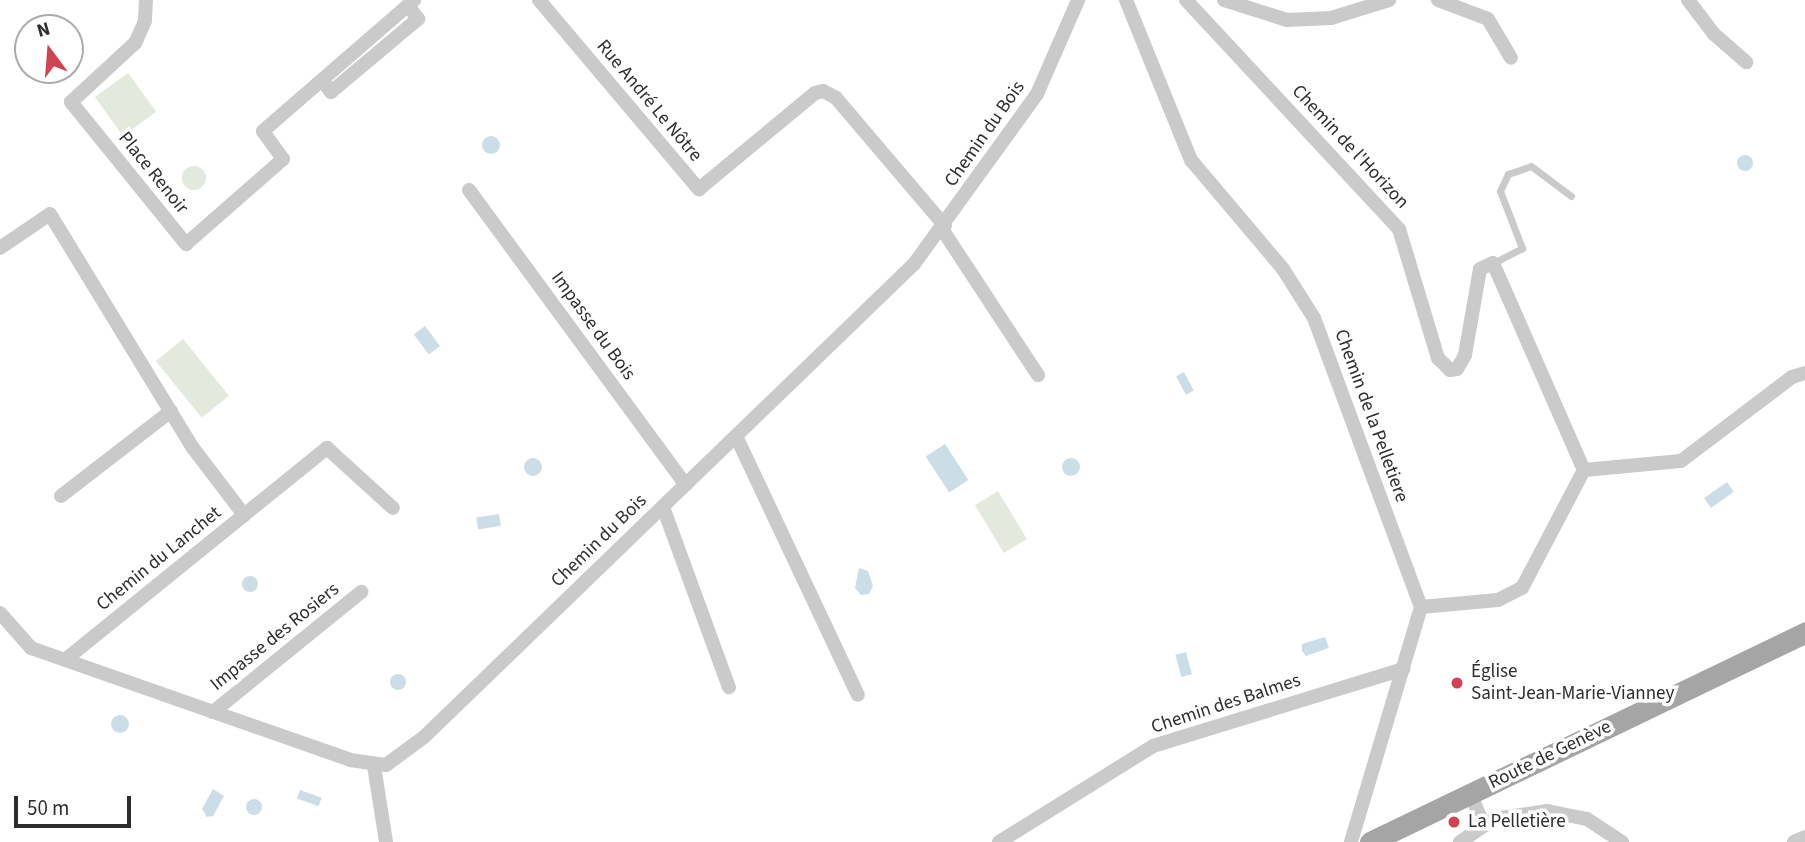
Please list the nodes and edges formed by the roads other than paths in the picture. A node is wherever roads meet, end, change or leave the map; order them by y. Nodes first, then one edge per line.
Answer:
1 (146, 0) edge
2 (539, 0) edge
3 (1078, 0) edge
4 (1126, 0) edge
5 (1186, 0) edge
6 (1224, 0) edge
7 (1389, 0) edge
8 (1438, 0) edge
9 (1688, 0) edge
10 (411, 3) edge
11 (1511, 58) dead end
12 (1746, 62) dead end
13 (469, 190) dead end
14 (1571, 197) dead end
15 (944, 227) junction
16 (0, 248) edge
17 (1493, 263) junction
18 (1805, 373) edge
19 (1038, 375) dead end
20 (171, 411) junction
21 (736, 436) junction
22 (1584, 470) junction
23 (685, 485) junction
24 (61, 496) dead end
25 (663, 507) junction
26 (393, 508) dead end
27 (244, 514) junction
28 (361, 592) dead end
29 (1422, 607) junction
30 (0, 613) edge
31 (1805, 633) edge
32 (65, 660) junction
33 (1403, 669) junction
34 (729, 687) dead end
35 (858, 695) dead end
36 (214, 712) junction
37 (374, 766) junction
38 (1470, 793) junction
39 (1483, 823) junction
40 (1805, 837) edge
41 (386, 842) edge
42 (999, 842) edge
43 (1351, 842) edge
44 (1370, 842) edge
45 (1460, 842) edge
46 (1622, 842) edge
47 (1794, 842) edge

1 - 10 street, Place Renoir
2 - 15 street, Rue André Le Nôtre
3 - 15 street, Chemin du Bois
4 - 29 street, Chemin de la Pelletiere
5 - 17 street, Chemin de l'Horizon
6 - 7 street
8 - 11 street
9 - 12 street
13 - 23 street, Impasse du Bois
14 - 17 lane
15 - 19 street
15 - 21 street, Chemin du Bois
16 - 20 street, Chemin du Lanchet
17 - 22 street
18 - 22 street
20 - 24 street
20 - 27 street, Chemin du Lanchet
21 - 23 street, Chemin du Bois
21 - 35 street
22 - 29 street
23 - 25 street, Chemin du Bois
25 - 34 street
25 - 37 street, Chemin du Bois
26 - 27 street
27 - 32 street, Chemin du Lanchet
28 - 36 street, Impasse des Rosiers
29 - 33 street
30 - 32 street
31 - 38 main road, Route de Genève
32 - 36 street
33 - 42 street, Chemin des Balmes
33 - 43 street
36 - 37 street
37 - 41 street
38 - 39 street
38 - 44 main road, Route de Genève
39 - 45 street
39 - 46 street
40 - 47 street

